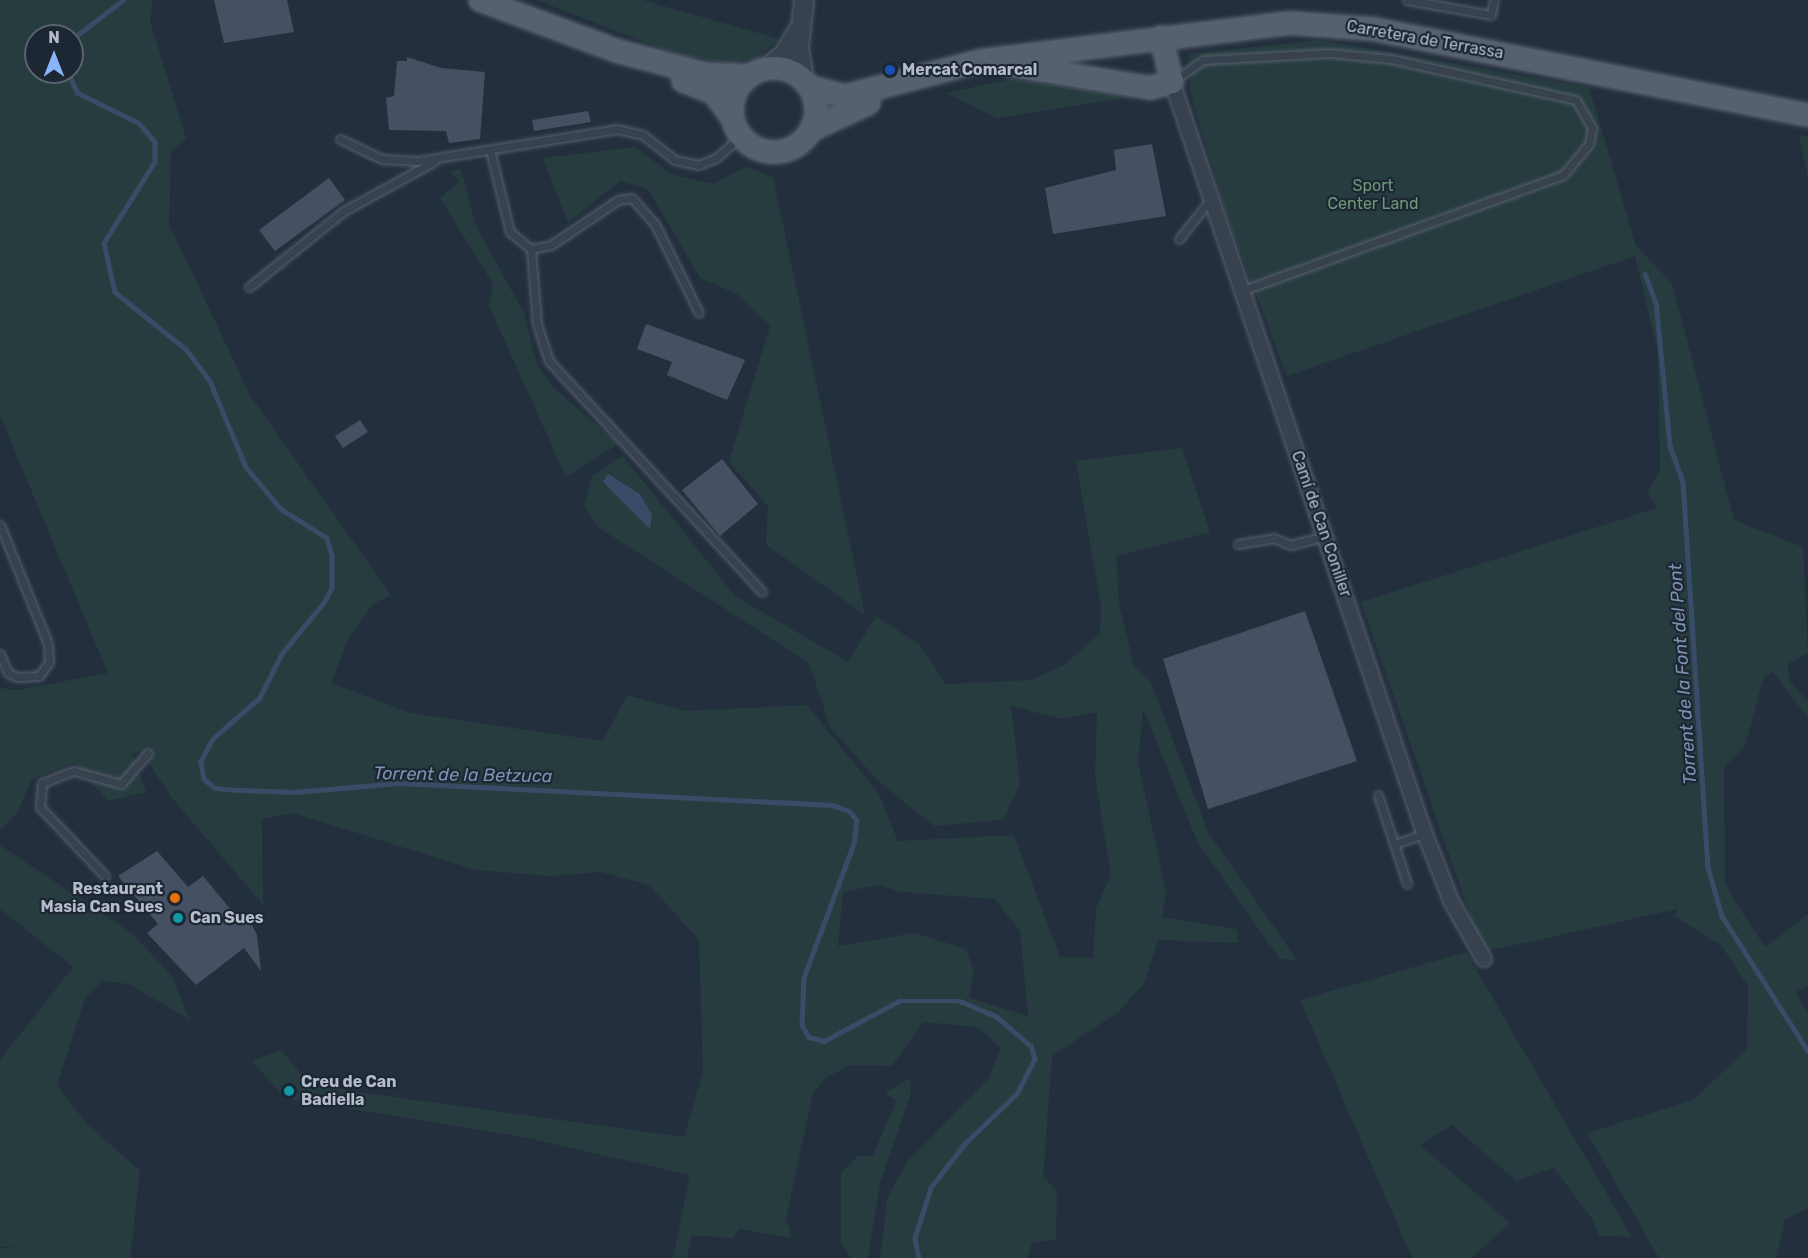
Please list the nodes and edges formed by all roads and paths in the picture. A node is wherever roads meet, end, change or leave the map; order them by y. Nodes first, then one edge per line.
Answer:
1 (480, 0) edge
2 (804, 0) edge
3 (1407, 0) edge
4 (1494, 0) edge
5 (800, 27) junction
6 (1161, 37) junction
7 (617, 51) junction
8 (1039, 56) junction
9 (1010, 65) junction
10 (757, 72) junction
11 (1172, 82) junction
12 (806, 84) junction
13 (1808, 115) edge
14 (736, 127) junction
15 (811, 130) junction
16 (340, 139) dead end
17 (489, 150) junction
18 (441, 158) junction
19 (1210, 200) junction
20 (1179, 239) dead end
21 (531, 249) junction
22 (249, 287) dead end
23 (1241, 291) junction
24 (699, 313) dead end
25 (0, 525) edge
26 (1325, 536) junction
27 (1238, 544) dead end
28 (762, 592) dead end
29 (0, 654) edge
30 (148, 753) dead end
31 (1378, 795) dead end
32 (1425, 834) junction
33 (1394, 844) junction
34 (105, 876) dead end
35 (1407, 883) dead end
36 (1484, 959) dead end

1 - 7 main road
2 - 5 street
3 - 4 lane
5 - 10 street
5 - 12 street
6 - 8 main road, Carretera de Terrassa
6 - 11 main road
6 - 13 main road, Carretera de Terrassa
7 - 10 main road
7 - 14 main road
8 - 9 main road, Carretera de Terrassa
8 - 12 main road, Carretera de Terrassa
9 - 11 main road
9 - 15 main road, Carretera de Terrassa
10 - 12 main road
10 - 14 main road
11 - 19 street, Camí de Can Coniller
11 - 23 lane
12 - 15 main road
14 - 15 main road
14 - 17 lane
16 - 18 lane
17 - 18 lane
17 - 21 lane
18 - 22 lane
19 - 20 lane
19 - 23 street, Camí de Can Coniller
21 - 24 lane
21 - 28 lane
23 - 26 street, Camí de Can Coniller
25 - 29 lane
26 - 27 lane
26 - 32 street, Camí de Can Coniller
30 - 34 lane
31 - 33 lane
32 - 33 lane
32 - 36 street, Camí de Can Coniller
33 - 35 lane

